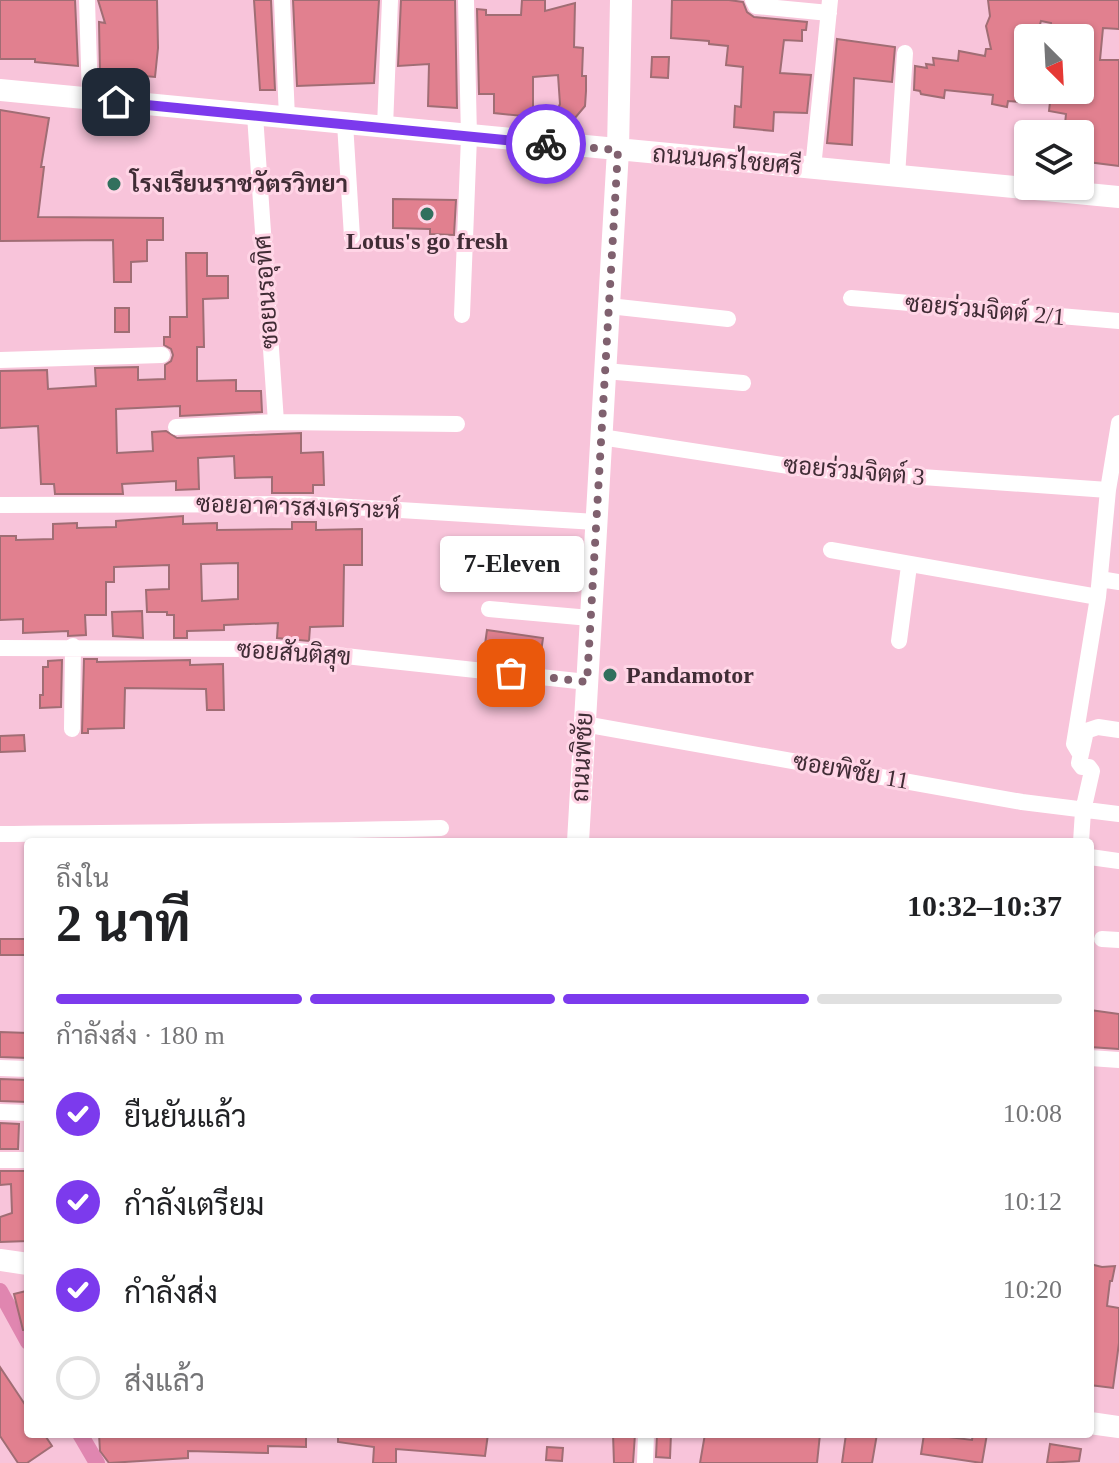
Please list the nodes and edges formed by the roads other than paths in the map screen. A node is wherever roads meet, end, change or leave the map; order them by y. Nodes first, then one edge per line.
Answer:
1 (87, 0) edge
2 (282, 0) edge
3 (390, 0) edge
4 (466, 0) edge
5 (621, 0) edge
6 (753, 0) edge
7 (830, 6) edge
8 (905, 53) dead end
9 (0, 90) edge
10 (90, 99) junction
11 (255, 115) junction
12 (287, 118) junction
13 (345, 123) junction
14 (385, 127) junction
15 (469, 137) junction
16 (618, 150) junction
17 (813, 168) junction
18 (897, 176) junction
19 (1119, 197) edge
20 (352, 237) dead end
21 (851, 298) dead end
22 (609, 306) junction
23 (462, 315) dead end
24 (728, 319) dead end
25 (1119, 321) edge
26 (162, 355) dead end
27 (0, 360) edge
28 (605, 371) junction
29 (743, 383) dead end
30 (276, 422) junction
31 (1119, 423) edge
32 (457, 424) dead end
33 (176, 427) dead end
34 (601, 437) junction
35 (1108, 490) junction
36 (0, 505) edge
37 (596, 522) junction
38 (831, 550) dead end
39 (909, 566) junction
40 (1100, 579) junction
41 (1119, 582) edge
42 (1098, 597) junction
43 (489, 609) dead end
44 (590, 618) junction
45 (899, 641) dead end
46 (73, 646) junction
47 (0, 648) edge
48 (587, 682) junction
49 (584, 724) junction
50 (72, 729) dead end
51 (1119, 730) edge
52 (1080, 754) junction
53 (1083, 811) junction
54 (1119, 814) edge
55 (441, 828) dead end
56 (0, 834) edge
57 (578, 838) edge
58 (1081, 838) edge
59 (1094, 858) edge
60 (1119, 861) edge
61 (1094, 1058) edge
62 (1119, 1060) edge
63 (0, 1068) edge
64 (24, 1069) edge
65 (0, 1112) edge
66 (24, 1113) edge
67 (0, 1160) edge
68 (24, 1160) edge
69 (0, 1260) edge
70 (24, 1263) edge
71 (1094, 1424) edge
72 (1119, 1427) edge
73 (646, 1438) edge
74 (645, 1463) edge

1 - 10 street
2 - 12 street
3 - 14 street
4 - 15 street
5 - 16 main road, ถนนพิชัย
6 - 7 street
7 - 17 street
8 - 18 street
9 - 10 main road, ถนนนครไชยศรี
10 - 11 main road, ถนนนครไชยศรี
11 - 12 main road, ถนนนครไชยศรี
11 - 30 street, ซอยนรอุทิศ
12 - 13 main road, ถนนนครไชยศรี
13 - 14 main road, ถนนนครไชยศรี
13 - 20 street
14 - 15 main road, ถนนนครไชยศรี
15 - 16 main road, ถนนนครไชยศรี
15 - 23 street
16 - 17 main road, ถนนนครไชยศรี
16 - 22 main road, ถนนพิชัย
17 - 18 main road, ถนนนครไชยศรี
18 - 19 main road, ถนนนครไชยศรี
21 - 25 street, ซอยร่วมจิตต์ 2/1
22 - 24 street
22 - 28 main road, ถนนพิชัย
26 - 27 street
28 - 29 street
28 - 34 main road, ถนนพิชัย
30 - 32 street
30 - 33 street
31 - 35 street
34 - 35 street, ซอยร่วมจิตต์ 3
34 - 37 main road, ถนนพิชัย
35 - 40 street
36 - 37 street, ซอยอาคารสงเคราะห์
37 - 44 main road, ถนนพิชัย
38 - 39 street
39 - 42 street
39 - 45 street
40 - 41 street
40 - 42 street
42 - 52 street
43 - 44 street
44 - 48 main road, ถนนพิชัย
46 - 47 street, ซอยสันติสุข
46 - 48 street, ซอยสันติสุข
46 - 50 street
48 - 49 main road, ถนนพิชัย
49 - 53 street, ซอยพิชัย 11
49 - 57 main road, ถนนพิชัย
51 - 52 street
52 - 53 street
53 - 54 street, ซอยพิชัย 11
53 - 58 street
55 - 56 street
59 - 60 street
61 - 62 street
63 - 64 street
65 - 66 street
67 - 68 street
69 - 70 main road
71 - 72 main road
73 - 74 street

